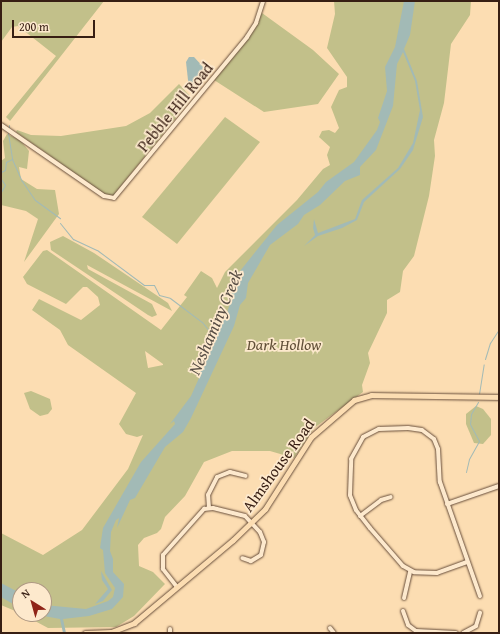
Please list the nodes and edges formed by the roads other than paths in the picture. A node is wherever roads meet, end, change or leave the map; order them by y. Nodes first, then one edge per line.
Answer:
1 (263, 1) edge
2 (1, 125) edge
3 (499, 397) edge
4 (246, 476) dead end
5 (499, 486) edge
6 (390, 497) dead end
7 (447, 504) junction
8 (209, 508) junction
9 (360, 516) junction
10 (252, 523) junction
11 (242, 558) dead end
12 (467, 562) junction
13 (410, 571) junction
14 (177, 587) junction
15 (480, 596) dead end
16 (404, 598) dead end
17 (403, 611) dead end
18 (480, 613) dead end
19 (330, 628) dead end
20 (118, 631) edge
21 (85, 633) edge
22 (334, 633) edge
23 (447, 633) edge
24 (456, 633) edge
25 (463, 633) edge

1 - 2 street, Pebble Hill Road
3 - 10 main road, Almshouse Road
4 - 8 street
5 - 7 street
6 - 9 street
7 - 9 street
7 - 12 street
8 - 10 street
8 - 14 street
9 - 13 street
10 - 11 street
10 - 14 main road, Almshouse Road
12 - 13 street
12 - 15 street
13 - 16 street
14 - 20 main road, Almshouse Road
17 - 23 street
18 - 25 street
19 - 22 street
20 - 21 main road, Almshouse Road
23 - 24 street

